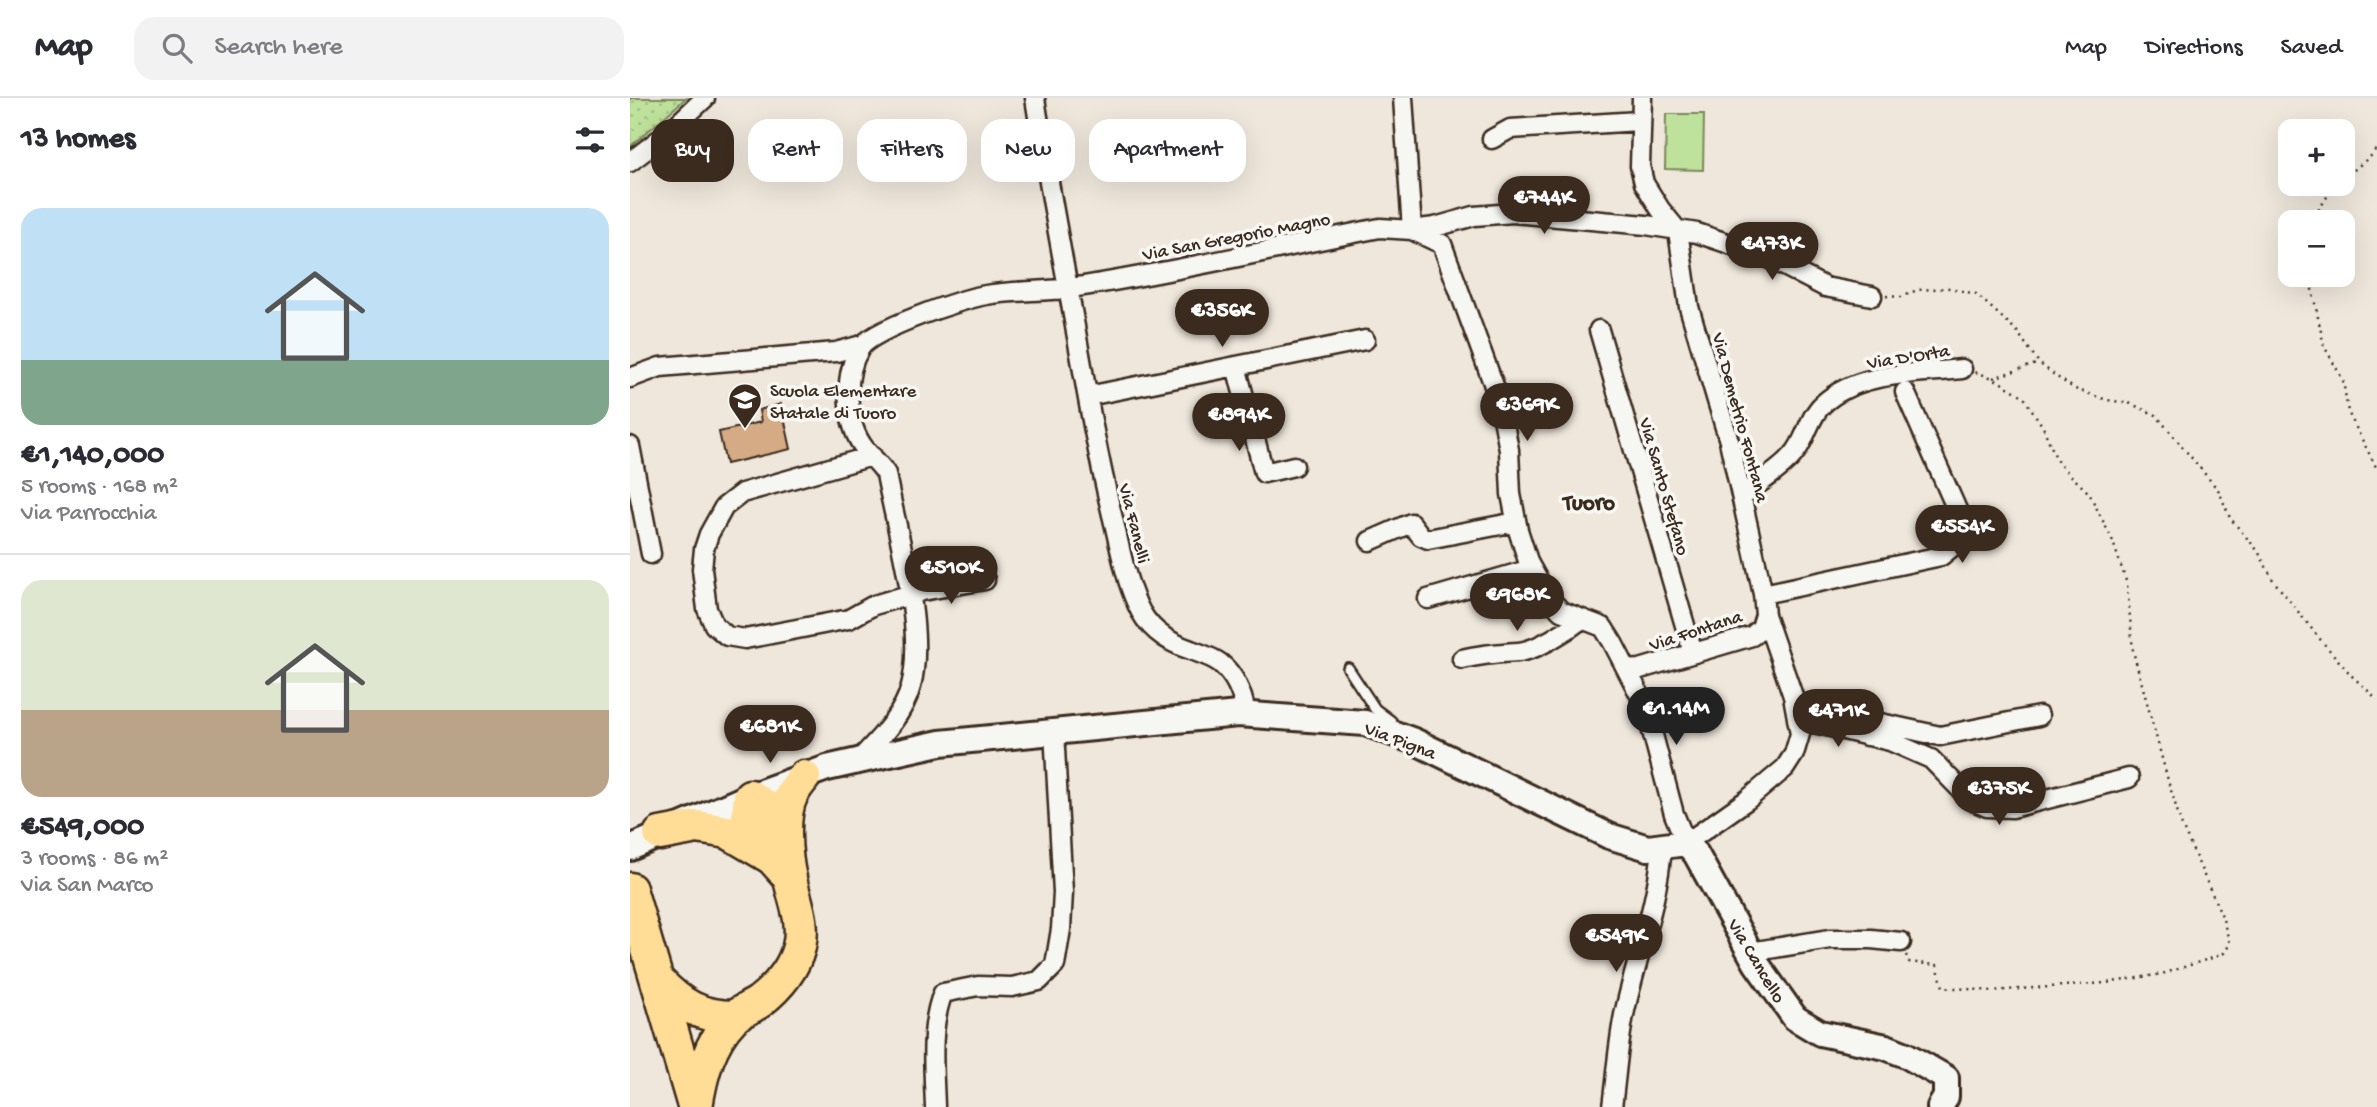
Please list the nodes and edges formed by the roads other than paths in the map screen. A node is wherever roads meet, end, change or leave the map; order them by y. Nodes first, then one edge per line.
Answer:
1 (705, 98) edge
2 (1035, 98) edge
3 (1403, 98) edge
4 (1642, 98) edge
5 (1639, 121) junction
6 (1492, 139) dead end
7 (630, 162) edge
8 (1412, 230) junction
9 (1678, 231) junction
10 (1069, 288) junction
11 (1872, 296) road end
12 (1599, 330) dead end
13 (1365, 340) dead end
14 (862, 345) junction
15 (1236, 366) junction
16 (1962, 369) road end
17 (630, 377) edge
18 (1905, 392) dead end
19 (1088, 396) junction
20 (630, 446) edge
21 (872, 456) junction
22 (1294, 466) dead end
23 (1742, 496) junction
24 (1516, 522) junction
25 (1370, 541) dead end
26 (651, 554) dead end
27 (1531, 569) junction
28 (985, 580) dead end
29 (1763, 594) junction
30 (910, 595) junction
31 (1428, 599) dead end
32 (1765, 615) junction
33 (1582, 619) junction
34 (1693, 653) junction
35 (1462, 659) dead end
36 (1348, 668) dead end
37 (1628, 670) junction
38 (1246, 714) junction
39 (2039, 716) dead end
40 (1797, 719) junction
41 (1054, 731) junction
42 (1866, 736) junction
43 (858, 761) junction
44 (804, 777) junction
45 (1489, 778) junction
46 (2129, 778) dead end
47 (750, 796) junction
48 (660, 834) junction
49 (772, 841) junction
50 (1674, 844) junction
51 (630, 848) edge
52 (634, 901) edge
53 (1901, 942) road end
54 (1750, 952) junction
55 (658, 981) junction
56 (734, 1017) junction
57 (695, 1107) edge
58 (935, 1107) edge
59 (1612, 1107) edge
60 (1940, 1107) edge

1 - 7 street
2 - 10 street, Via Fanelli
3 - 8 street
4 - 5 street
5 - 6 street
5 - 9 street
8 - 9 street
8 - 10 street, Via San Gregorio Magno
8 - 24 street
9 - 11 street
9 - 23 street, Via Demetrio Fontana
10 - 14 street, Via San Gregorio Magno
10 - 19 street, Via Fanelli
12 - 34 street, Via Santo Stefano
13 - 15 street
14 - 17 street, Via San Gregorio Magno
14 - 21 street
15 - 19 street
15 - 22 street
16 - 23 street, Via D'Orta
18 - 29 street
19 - 38 street, Via Fanelli
20 - 26 street
21 - 30 street
21 - 30 street
23 - 29 street, Via Demetrio Fontana
24 - 25 street
24 - 27 street
27 - 31 street
27 - 33 street
28 - 30 street
29 - 32 street, Via Demetrio Fontana
30 - 43 street
32 - 34 street, Via Fontana
32 - 40 street, Via Demetrio Fontana
33 - 35 street
33 - 37 street
34 - 37 street, Via Fontana
36 - 45 lane
37 - 50 street
38 - 41 street, Via Pigna
38 - 45 street, Via Pigna
39 - 42 street
40 - 42 street
40 - 50 street, Via Demetrio Fontana
41 - 43 street, Via Pigna
41 - 58 street
42 - 46 street
43 - 44 street, Via Pigna
44 - 47 street, Via Pigna
44 - 49 highway
45 - 50 street, Via Pigna
47 - 48 street, Via Pigna
47 - 49 highway
48 - 49 highway
48 - 51 street, Via Pigna
49 - 56 highway
50 - 54 street, Via Cancello
50 - 59 street
52 - 55 highway
53 - 54 street
54 - 60 street, Via Cancello
55 - 56 highway
55 - 57 highway
56 - 57 highway

